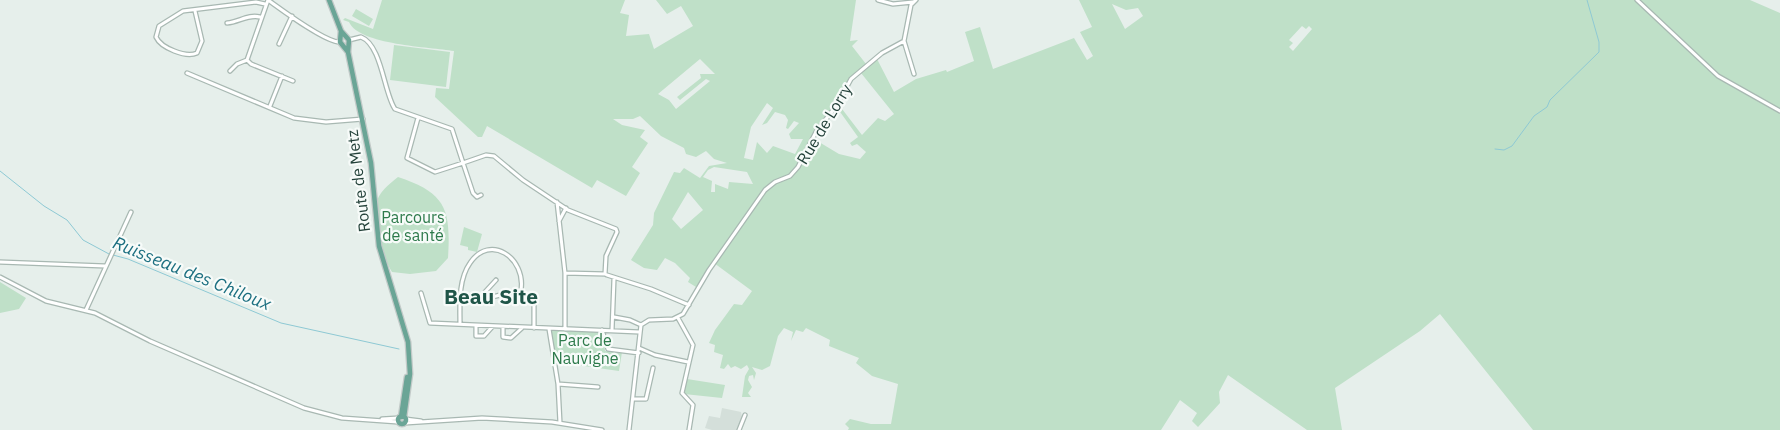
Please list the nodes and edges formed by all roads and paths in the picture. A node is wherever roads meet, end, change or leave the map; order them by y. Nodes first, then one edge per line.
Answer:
1 (268, 0) edge
2 (329, 0) edge
3 (878, 0) edge
4 (1637, 0) edge
5 (916, 1) edge
6 (265, 4) junction
7 (195, 11) junction
8 (292, 16) junction
9 (260, 17) junction
10 (227, 23) dead end
11 (345, 41) junction
12 (904, 41) junction
13 (279, 44) dead end
14 (247, 60) junction
15 (230, 71) dead end
16 (187, 73) dead end
17 (914, 74) dead end
18 (282, 76) junction
19 (293, 81) dead end
20 (270, 106) dead end
21 (1780, 111) edge
22 (418, 118) junction
23 (363, 119) junction
24 (463, 163) junction
25 (481, 195) dead end
26 (557, 202) junction
27 (566, 208) junction
28 (130, 212) dead end
29 (558, 222) junction
30 (0, 262) edge
31 (105, 266) junction
32 (565, 273) junction
33 (605, 274) junction
34 (0, 277) edge
35 (496, 280) dead end
36 (614, 280) junction
37 (521, 290) junction
38 (421, 293) dead end
39 (461, 297) junction
40 (483, 298) junction
41 (689, 305) junction
42 (86, 310) junction
43 (614, 317) junction
44 (678, 318) junction
45 (460, 324) junction
46 (641, 325) junction
47 (476, 326) junction
48 (493, 326) junction
49 (503, 327) junction
50 (522, 328) junction
51 (534, 328) junction
52 (549, 329) junction
53 (565, 329) junction
54 (602, 330) junction
55 (612, 330) junction
56 (640, 332) junction
57 (639, 351) junction
58 (688, 362) junction
59 (653, 368) dead end
60 (558, 384) junction
61 (598, 387) dead end
62 (634, 399) junction
63 (745, 415) dead end
64 (402, 420) junction
65 (424, 422) junction
66 (560, 423) junction
67 (398, 430) edge
68 (402, 430) edge
69 (602, 430) edge
70 (629, 430) edge
71 (689, 430) edge
72 (739, 430) edge

1 - 6 street
1 - 8 street
2 - 11 main road
3 - 5 street
4 - 21 street
5 - 12 street
6 - 7 street
6 - 9 street
7 - 7 street
8 - 11 street
8 - 13 street
9 - 10 street
9 - 14 street
11 - 22 street
11 - 23 main road, Route de Metz
12 - 17 street
12 - 41 street, Rue de Lorry
14 - 15 street
14 - 18 street
16 - 23 street
18 - 19 street
18 - 20 street
22 - 24 street
22 - 24 street
23 - 64 main road, Route de Metz
24 - 25 street
24 - 26 street
26 - 27 street
26 - 29 street
27 - 29 street
27 - 33 street
28 - 31 street
29 - 32 street
30 - 31 street
31 - 42 street
32 - 33 street
32 - 53 street
33 - 36 street
34 - 42 street
35 - 40 street
36 - 41 street
36 - 43 street
37 - 39 street
37 - 40 street
37 - 51 street
38 - 45 street
39 - 40 street
39 - 45 street
41 - 44 street, Rue de Lorry
42 - 64 street
43 - 46 street
43 - 55 street
44 - 46 street
44 - 58 street
45 - 47 street
46 - 56 street
47 - 48 street
47 - 48 street
48 - 49 street
49 - 50 street
49 - 50 street
50 - 51 street
51 - 52 street
52 - 53 street
52 - 60 street
53 - 54 street
54 - 55 street
54 - 57 street
55 - 56 street
56 - 57 street
57 - 58 street
57 - 62 street
58 - 71 street
59 - 62 street
60 - 61 street
60 - 66 street
62 - 70 street
63 - 72 street
64 - 65 street
64 - 65 street
64 - 67 main road, Route de Metz
64 - 68 main road, Route de Metz
65 - 66 street
66 - 69 street

